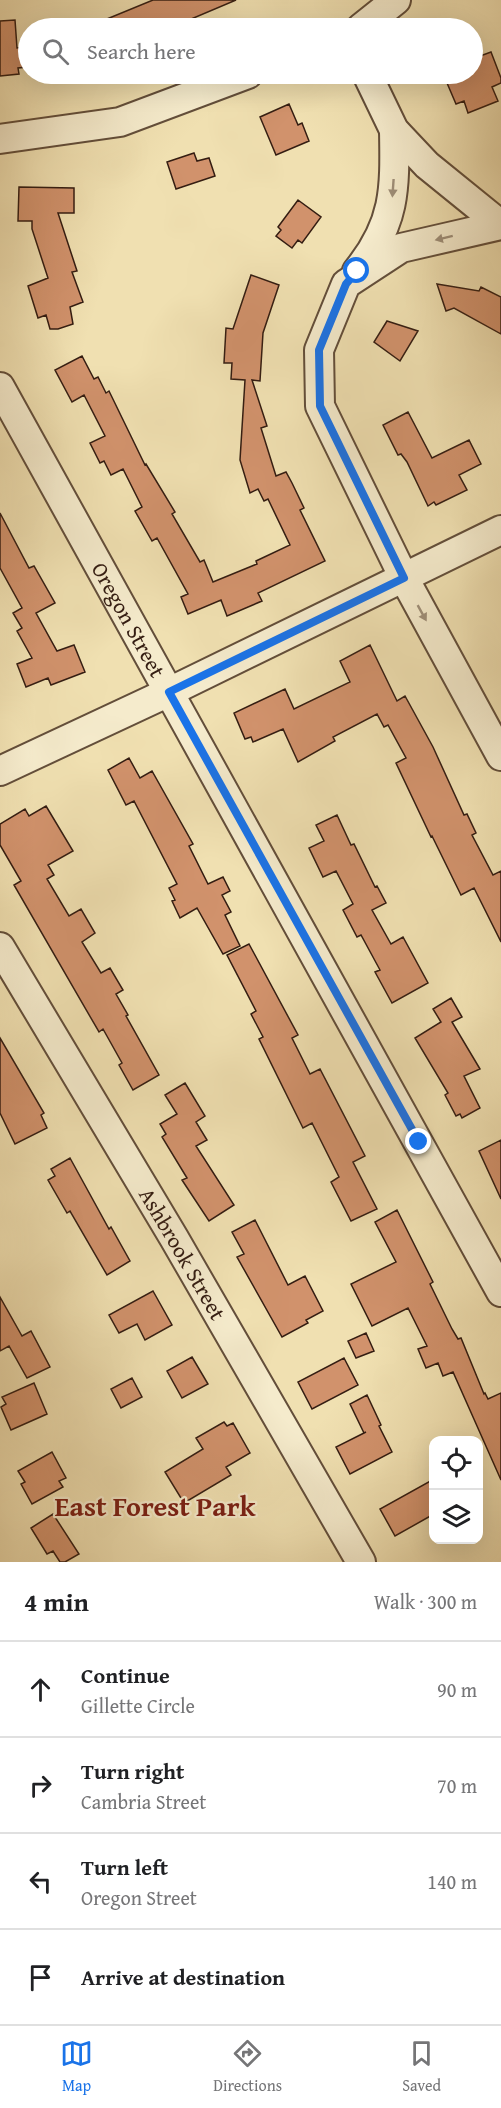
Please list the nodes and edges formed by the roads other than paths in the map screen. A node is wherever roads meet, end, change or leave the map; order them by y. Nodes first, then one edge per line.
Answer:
1 (396, 0) edge
2 (374, 18) edge
3 (221, 84) edge
4 (372, 84) edge
5 (394, 130) junction
6 (0, 139) edge
7 (501, 225) edge
8 (346, 284) junction
9 (0, 387) edge
10 (501, 530) edge
11 (404, 578) junction
12 (169, 692) junction
13 (501, 756) edge
14 (0, 771) edge
15 (0, 947) edge
16 (501, 1292) edge
17 (361, 1562) edge

1 - 2 street
3 - 6 street
4 - 5 street
5 - 7 street
5 -> 8 street
7 -> 8 street
8 - 11 street
9 - 12 street, Oregon Street
10 - 11 street
11 - 12 street
11 -> 13 street
12 - 14 street
12 - 16 street, Oregon Street
15 - 17 street, Ashbrook Street

